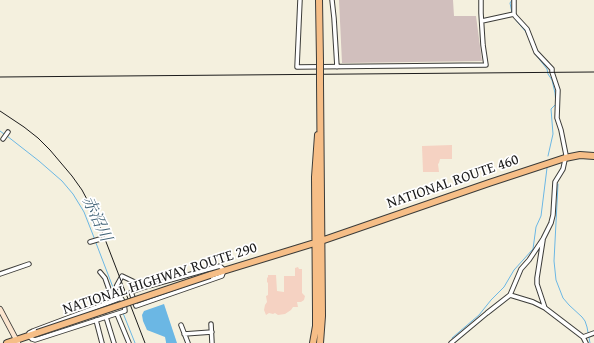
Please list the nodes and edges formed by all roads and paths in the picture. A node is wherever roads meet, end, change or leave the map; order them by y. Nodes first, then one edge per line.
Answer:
1 (300, 0) edge
2 (319, 0) edge
3 (332, 0) edge
4 (481, 0) edge
5 (514, 0) edge
6 (514, 14) junction
7 (482, 21) junction
8 (337, 67) junction
9 (8, 132) dead end
10 (3, 139) dead end
11 (594, 156) edge
12 (565, 158) junction
13 (100, 239) dead end
14 (543, 239) junction
15 (90, 242) dead end
16 (318, 242) junction
17 (28, 264) dead end
18 (224, 270) junction
19 (100, 272) dead end
20 (0, 274) edge
21 (145, 287) junction
22 (510, 295) junction
23 (112, 300) junction
24 (545, 308) junction
25 (0, 309) edge
26 (117, 314) junction
27 (106, 317) junction
28 (96, 320) junction
29 (211, 324) dead end
30 (181, 325) dead end
31 (212, 332) junction
32 (594, 333) edge
33 (184, 334) junction
34 (29, 336) junction
35 (583, 338) junction
36 (17, 341) edge
37 (7, 343) edge
38 (102, 343) edge
39 (114, 343) edge
40 (129, 343) edge
41 (188, 343) edge
42 (212, 343) edge
43 (313, 343) edge
44 (320, 343) edge
45 (451, 343) edge
46 (586, 343) edge

1 - 8 street
2 - 16 highway, bridge
3 - 8 street
4 - 7 street
5 - 6 street
6 - 7 street
6 - 12 street
7 - 8 street
9 - 10 street
11 - 12 highway, NATIONAL ROUTE 460
12 - 14 street
12 - 16 highway, NATIONAL ROUTE 460
13 - 15 street
14 - 22 street
14 - 24 street
16 - 18 highway, NATIONAL HIGHWAY ROUTE 290
16 - 43 highway
16 - 44 highway
17 - 20 street
18 - 21 street
18 - 21 street
18 - 34 highway, NATIONAL HIGHWAY ROUTE 290, bridge
19 - 23 street
21 - 23 street
22 - 24 street
22 - 45 street
23 - 26 street
23 - 34 street
24 - 35 street
25 - 36 street
26 - 27 street
26 - 40 street
27 - 28 street
27 - 39 street
28 - 34 street
28 - 38 street
29 - 31 street
30 - 33 street
31 - 33 street
31 - 42 street
32 - 35 street
33 - 41 street
34 - 36 highway, NATIONAL HIGHWAY ROUTE 290
35 - 46 street
36 - 37 highway, NATIONAL HIGHWAY ROUTE 290

